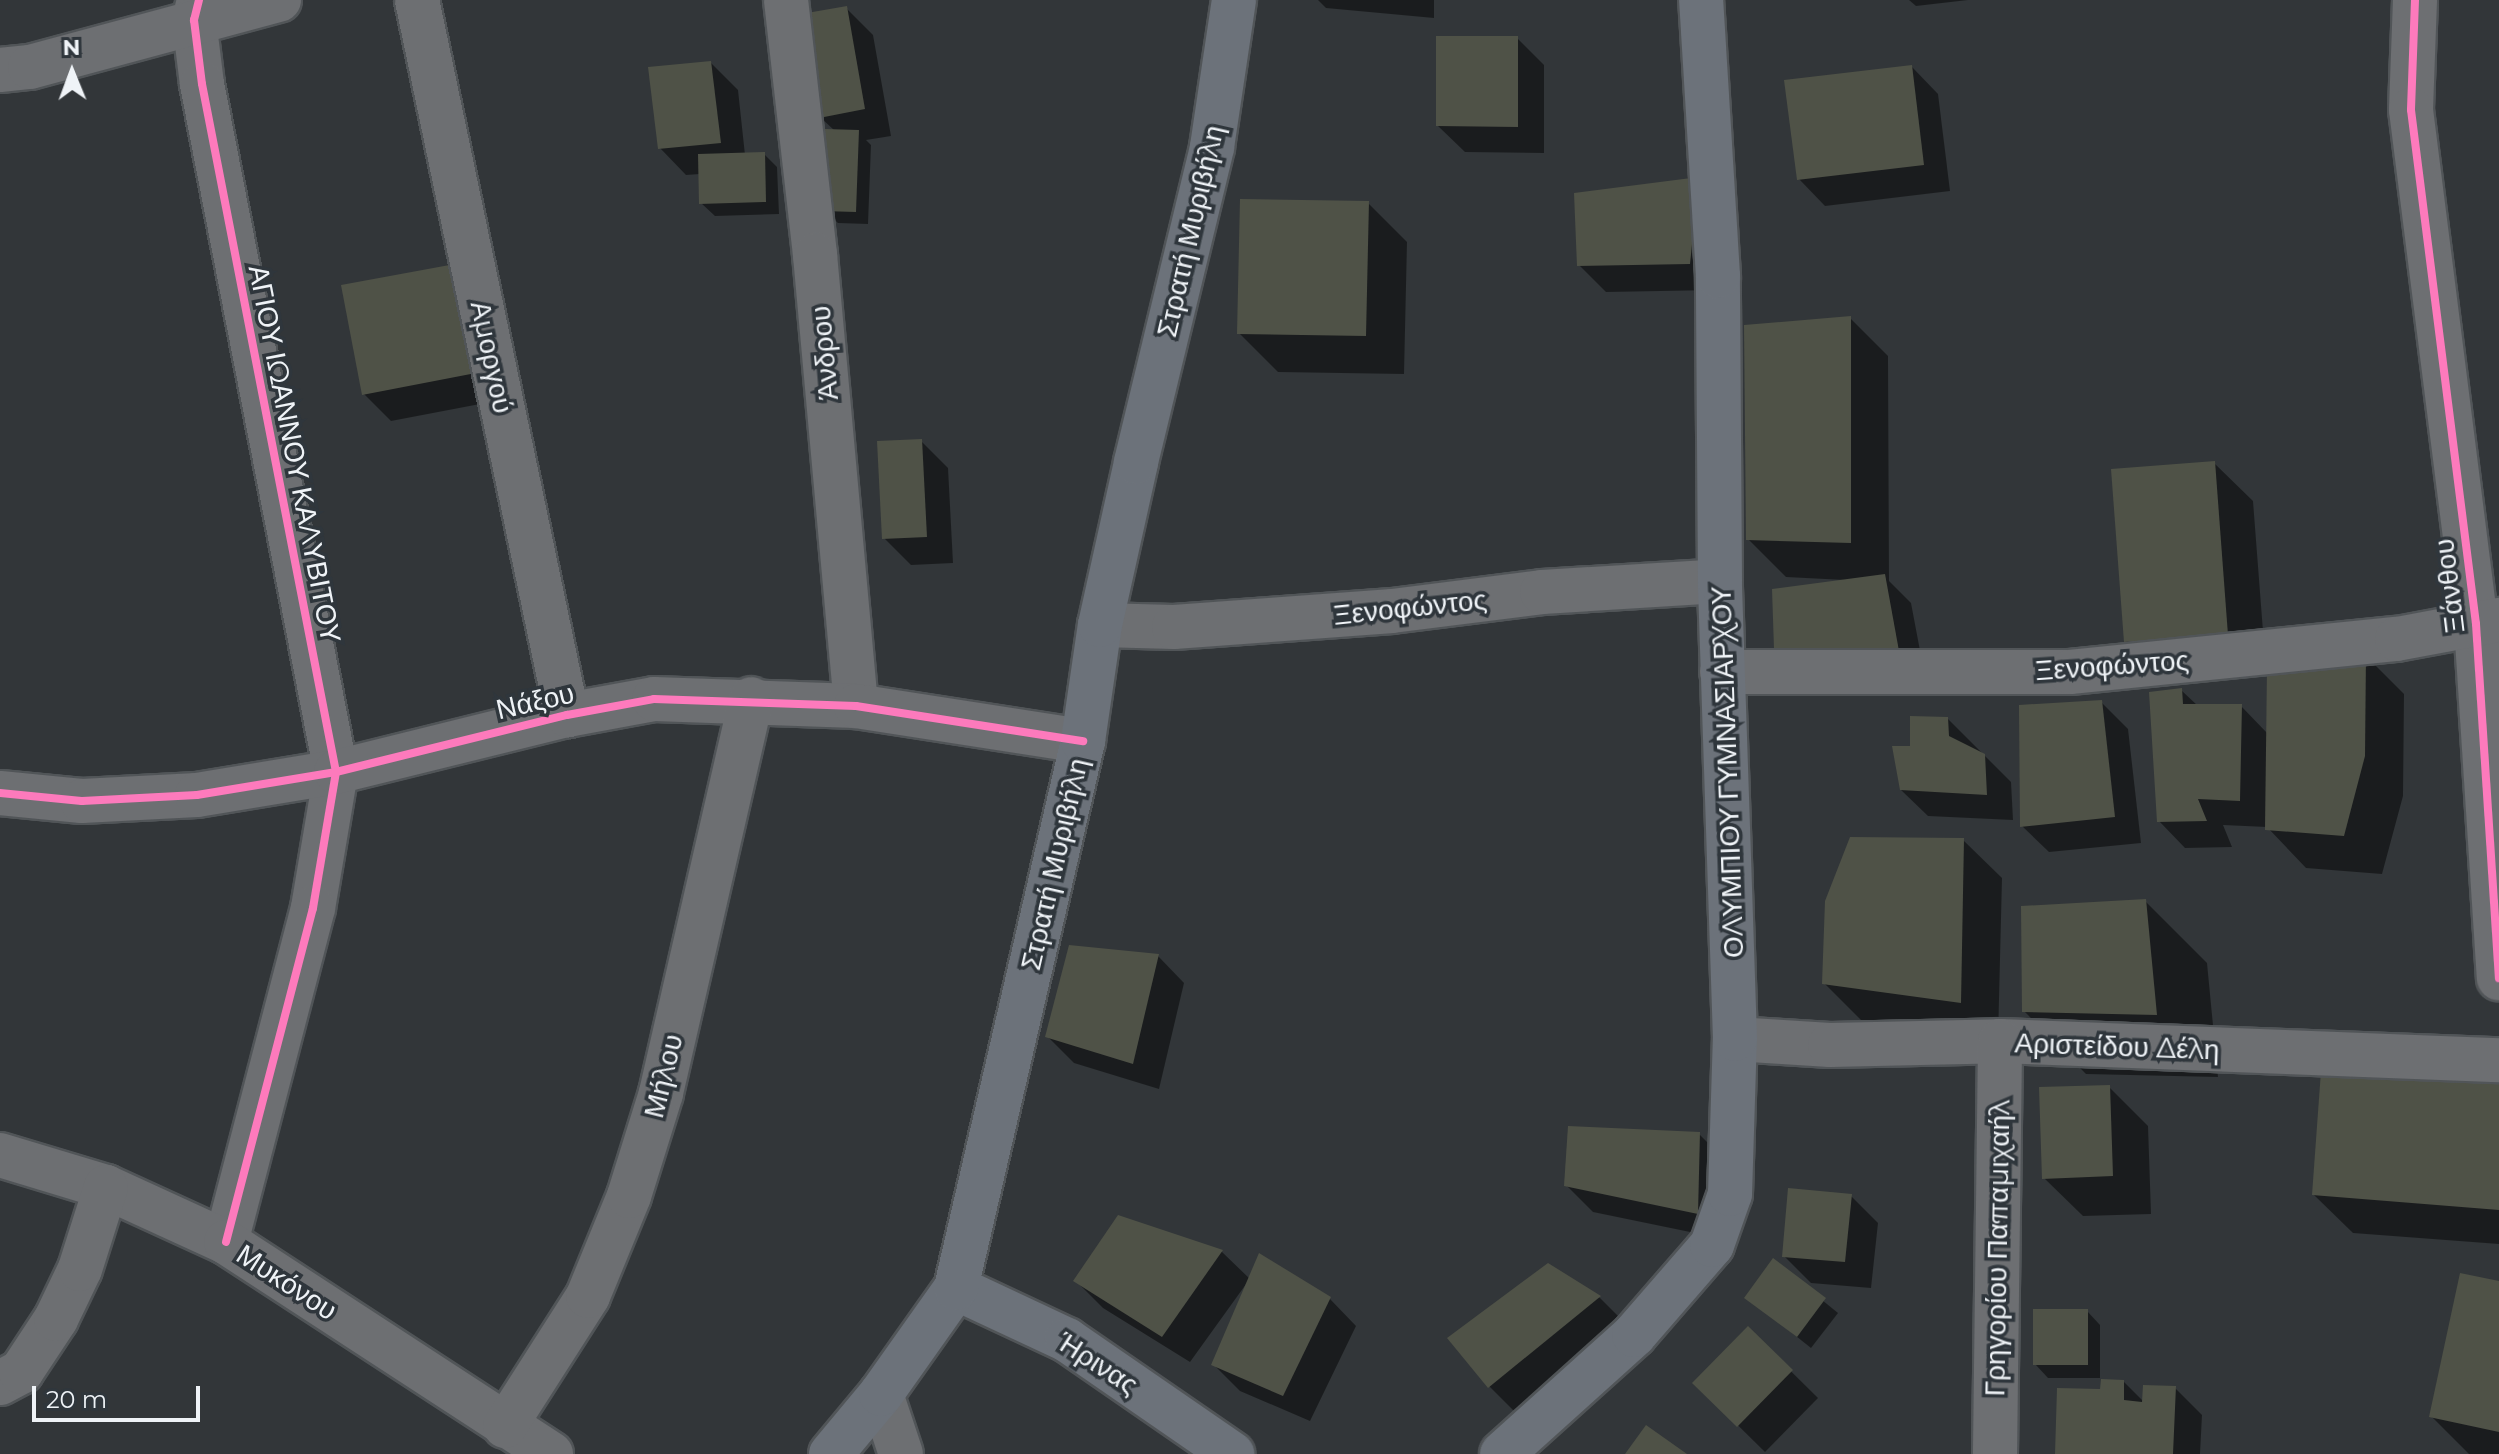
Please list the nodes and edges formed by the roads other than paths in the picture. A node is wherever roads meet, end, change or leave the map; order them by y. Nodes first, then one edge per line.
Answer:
1 (279, 0) edge
2 (417, 0) edge
3 (786, 0) edge
4 (1234, 0) edge
5 (1701, 0) edge
6 (2415, 0) edge
7 (197, 10) edge
8 (0, 70) edge
9 (1720, 581) junction
10 (2488, 622) edge
11 (1100, 625) junction
12 (1722, 672) junction
13 (751, 699) junction
14 (856, 706) junction
15 (567, 715) junction
16 (1083, 741) junction
17 (336, 772) junction
18 (0, 793) edge
19 (2499, 978) edge
20 (1735, 1039) junction
21 (2000, 1041) junction
22 (2499, 1060) edge
23 (0, 1155) edge
24 (106, 1187) junction
25 (226, 1242) junction
26 (956, 1288) junction
27 (0, 1383) edge
28 (881, 1394) junction
29 (505, 1426) junction
30 (551, 1454) edge
31 (831, 1454) edge
32 (901, 1454) edge
33 (1232, 1454) edge
34 (1502, 1454) edge
35 (1995, 1454) edge

1 - 7 street
2 - 15 street, Αμοργού
3 - 14 street, Άνδρου
4 - 11 main road, Στρατή Μυριβήλη
5 - 9 main road, ΟΛΥΜΠΙΟΥ ΓΥΜΝΑΣΙΑΡΧΟΥ
6 - 10 street, Ξάνθου
7 - 8 street
7 - 17 street, ΑΓΙΟΥ ΙΩΑΝΝΟΥ ΚΑΛΥΒΙΤΟΥ
9 - 11 street, Ξενοφώντος
9 - 12 main road, ΟΛΥΜΠΙΟΥ ΓΥΜΝΑΣΙΑΡΧΟΥ
10 - 12 street, Ξενοφώντος
10 - 19 street, Ξάνθου
11 - 16 main road, Στρατή Μυριβήλη
12 - 20 main road, ΟΛΥΜΠΙΟΥ ΓΥΜΝΑΣΙΑΡΧΟΥ
13 - 14 street, Νάξου
13 - 15 street, Νάξου
13 - 29 street, Μήλου
14 - 16 street, Νάξου
15 - 17 street, Νάξου
16 - 26 main road, Στρατή Μυριβήλη
17 - 18 street, Νάξου
17 - 25 street, ΑΓΙΟΥ ΙΩΑΝΝΟΥ ΚΑΛΥΒΙΤΟΥ
20 - 21 street, Αριστείδου Δέλη
20 - 34 main road, ΟΛΥΜΠΙΟΥ ΓΥΜΝΑΣΙΑΡΧΟΥ
21 - 22 street, Αριστείδου Δέλη
21 - 35 street, Γρηγορίου Παπαμιχαήλ
23 - 24 street, Μυκόνου
24 - 25 street, Μυκόνου
24 - 27 street
25 - 29 street, Μυκόνου
26 - 28 main road, Στρατή Μυριβήλη
26 - 33 main road, Ήρινας
28 - 31 main road, Στρατή Μυριβήλη
28 - 32 street
29 - 30 street, Μυκόνου

